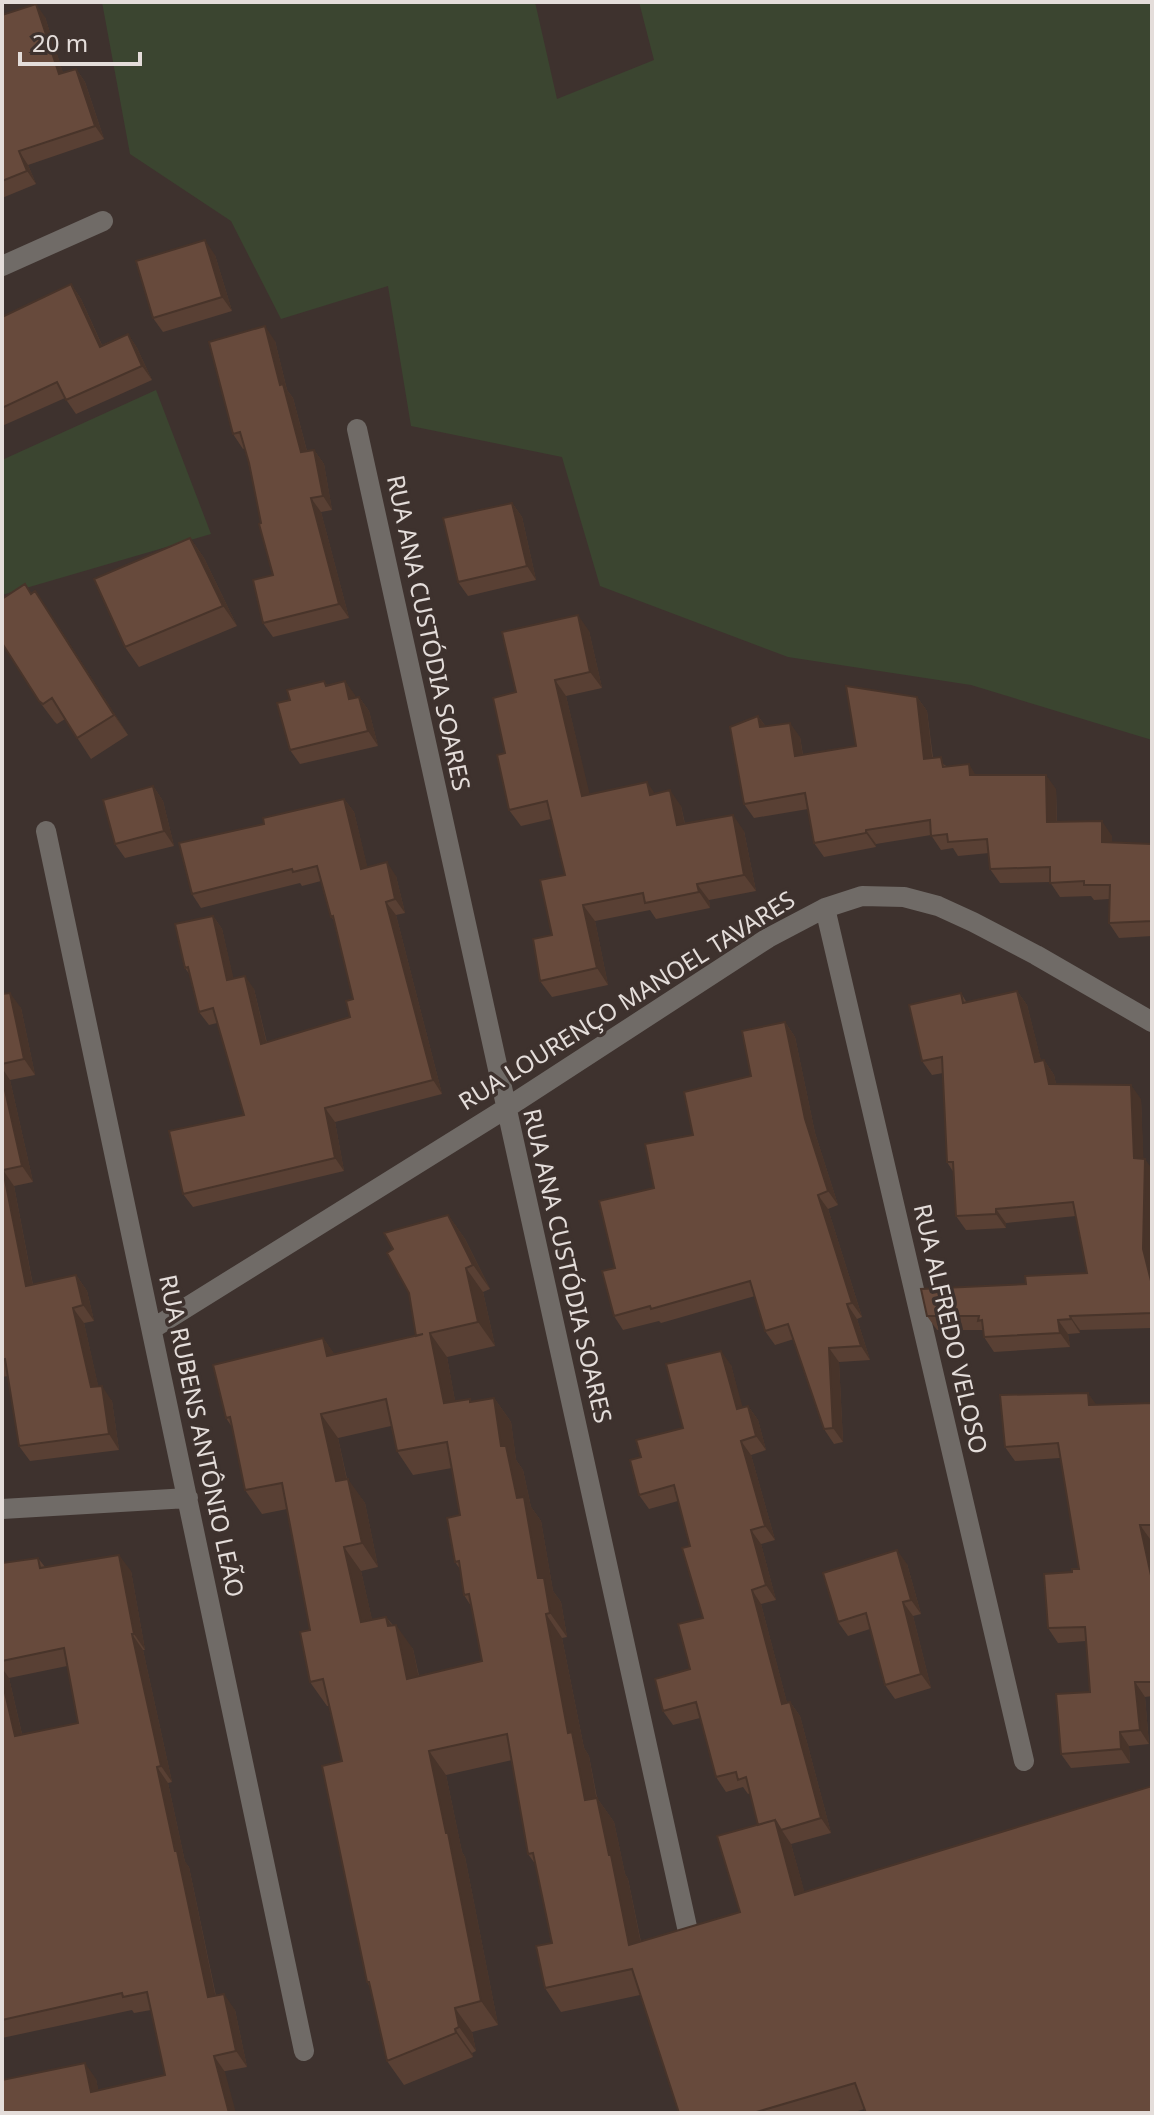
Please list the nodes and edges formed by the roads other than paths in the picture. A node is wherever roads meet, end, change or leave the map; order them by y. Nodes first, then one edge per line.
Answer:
1 (103, 221) dead end
2 (2, 266) edge
3 (357, 429) dead end
4 (46, 831) dead end
5 (825, 908) junction
6 (1148, 1020) edge
7 (1152, 1041) edge
8 (505, 1109) junction
9 (152, 1329) junction
10 (188, 1498) junction
11 (2, 1509) edge
12 (1024, 1761) dead end
13 (687, 1927) edge
14 (304, 2051) dead end

1 - 2 street
3 - 8 street, RUA ANA CUSTÓDIA SOARES
4 - 9 street, RUA RUBENS ANTÔNIO LEÃO
5 - 6 street, RUA LOURENÇO MANOEL TAVARES
5 - 8 street, RUA LOURENÇO MANOEL TAVARES
5 - 12 street, RUA ALFREDO VELOSO
6 - 7 street
8 - 9 street, RUA LOURENÇO MANOEL TAVARES
8 - 13 street, RUA ANA CUSTÓDIA SOARES
9 - 10 street, RUA RUBENS ANTÔNIO LEÃO
10 - 11 street
10 - 14 street, RUA RUBENS ANTÔNIO LEÃO

